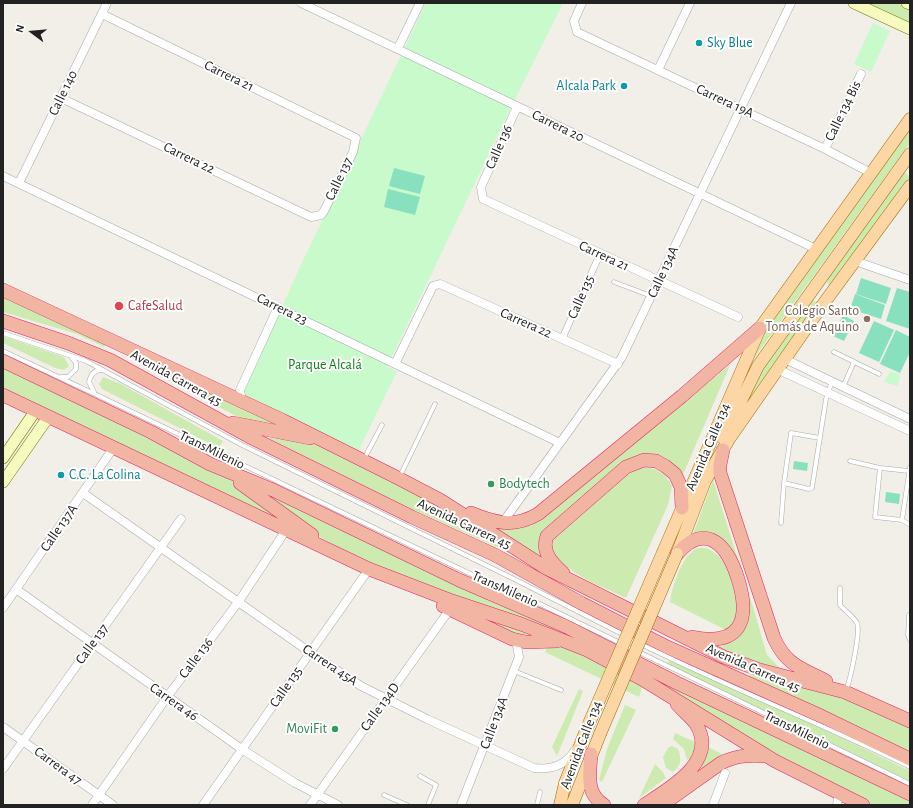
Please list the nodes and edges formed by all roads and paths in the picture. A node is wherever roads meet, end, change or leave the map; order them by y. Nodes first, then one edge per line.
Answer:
1 (107, 3) edge
2 (301, 3) edge
3 (420, 3) edge
4 (582, 3) edge
5 (690, 3) edge
6 (791, 3) edge
7 (854, 3) edge
8 (102, 14) junction
9 (910, 28) edge
10 (398, 48) junction
11 (658, 70) junction
12 (861, 74) dead end
13 (61, 98) junction
14 (517, 107) junction
15 (740, 109) junction
16 (910, 119) edge
17 (356, 138) joint
18 (825, 149) junction
19 (910, 154) edge
20 (905, 168) edge
21 (871, 173) junction
22 (3, 176) edge
23 (18, 183) junction
24 (910, 186) edge
25 (481, 187) joint
26 (700, 194) junction
27 (316, 217) joint
28 (816, 249) junction
29 (600, 254) junction
30 (855, 261) junction
31 (828, 269) junction
32 (910, 280) edge
33 (659, 281) junction
34 (614, 282) dead end
35 (3, 290) edge
36 (652, 296) junction
37 (821, 307) junction
38 (278, 308) junction
39 (738, 317) dead end
40 (3, 322) edge
41 (760, 328) junction
42 (3, 333) edge
43 (562, 339) junction
44 (3, 352) edge
45 (834, 352) dead end
46 (70, 355) junction
47 (784, 359) junction
48 (3, 361) edge
49 (854, 362) junction
50 (395, 364) junction
51 (618, 364) junction
52 (106, 370) junction
53 (777, 370) junction
54 (879, 374) dead end
55 (57, 376) junction
56 (832, 381) junction
57 (843, 386) junction
58 (828, 393) junction
59 (3, 395) edge
60 (100, 396) junction
61 (237, 396) junction
62 (435, 404) dead end
63 (36, 410) junction
64 (49, 416) junction
65 (215, 418) junction
66 (910, 419) edge
67 (382, 425) dead end
68 (910, 431) edge
69 (820, 438) junction
70 (327, 443) junction
71 (560, 443) junction
72 (114, 448) junction
73 (723, 450) junction
74 (3, 458) edge
75 (363, 461) junction
76 (850, 461) dead end
77 (210, 464) junction
78 (880, 468) junction
79 (910, 469) edge
80 (398, 478) junction
81 (705, 481) junction
82 (3, 482) edge
83 (784, 483) junction
84 (83, 492) junction
85 (440, 500) junction
86 (682, 508) junction
87 (181, 519) dead end
88 (902, 520) junction
89 (503, 522) junction
90 (781, 523) dead end
91 (910, 525) edge
92 (286, 530) junction
93 (162, 547) junction
94 (677, 554) junction
95 (348, 559) junction
96 (369, 569) junction
97 (385, 576) junction
98 (574, 582) junction
99 (840, 588) dead end
100 (16, 589) junction
101 (239, 600) junction
102 (3, 608) edge
103 (450, 609) junction
104 (908, 615) dead end
105 (668, 629) junction
106 (516, 640) junction
107 (563, 640) junction
108 (910, 640) edge
109 (93, 644) junction
110 (310, 653) junction
111 (514, 671) junction
112 (561, 690) dead end
113 (665, 692) junction
114 (845, 692) junction
115 (167, 697) junction
116 (386, 699) junction
117 (910, 721) edge
118 (3, 727) edge
119 (587, 728) junction
120 (23, 741) junction
121 (485, 746) junction
122 (243, 750) junction
123 (591, 754) junction
124 (769, 757) junction
125 (910, 759) edge
126 (910, 767) edge
127 (3, 769) edge
128 (725, 774) dead end
129 (420, 776) dead end
130 (910, 784) edge
131 (540, 792) dead end
132 (910, 794) edge
133 (99, 795) junction
134 (317, 795) junction
135 (384, 795) dead end
136 (838, 799) edge
137 (92, 805) edge
138 (112, 805) edge
139 (204, 805) edge
140 (310, 805) edge
141 (338, 805) edge
142 (407, 805) edge
143 (428, 805) edge
144 (462, 805) edge
145 (537, 805) edge
146 (560, 805) edge
147 (572, 805) edge
148 (604, 805) edge
149 (644, 805) edge
150 (662, 805) edge
151 (713, 805) edge
152 (863, 805) edge

1 - 8 street, Calle 140
2 - 10 street, Carrera 20
3 - 10 street
4 - 11 street, Carrera 19A
5 - 11 street
6 - 15 street, Calle 134A
7 - 9 main road
8 - 13 street, Calle 140
8 - 17 street, Carrera 21
10 - 14 street, Carrera 20
11 - 15 street, Carrera 19A
12 - 18 street, Calle 134 Bis
13 - 23 street, Calle 140
13 - 27 street, Carrera 22
14 - 25 street, Calle 136
14 - 26 street, Carrera 20
15 - 18 street, Carrera 19A
15 - 26 street, Calle 134A
16 - 21 main road, Avenida Calle 134
17 - 27 street, Calle 137
18 - 21 street, Carrera 19A
19 - 20 main road
20 - 31 main road
21 - 28 main road, Avenida Calle 134
22 - 23 street, Carrera 23
23 - 38 street, Carrera 23
24 - 30 main road, Avenida Calle 134
25 - 29 street, Carrera 21
26 - 28 street, Carrera 20
26 - 33 street, Calle 134A
28 - 41 main road, Avenida Calle 134
29 - 33 street, Carrera 21
29 - 43 street, Calle 135
30 - 32 street
30 - 37 main road, Avenida Calle 134
31 - 37 main road
31 - 81 main road
33 - 36 street, Calle 134A
33 - 39 street, Carrera 21
34 - 36 lane
35 - 61 highway, Avenida Carrera 45
36 - 51 street, Calle 134A
37 - 47 main road, Avenida Calle 134
38 - 50 street, Carrera 23
38 - 61 street
40 - 65 highway, Avenida Carrera 45
41 - 86 main road, Avenida Calle 134
41 - 89 highway
42 - 46 lane, TransMilenio
43 - 50 street, Carrera 22
43 - 51 street, Carrera 22
44 - 55 lane, TransMilenio
45 - 49 lane
46 - 52 lane, TransMilenio
46 - 55 lane
47 - 53 main road, Avenida Calle 134
47 - 56 street
48 - 77 highway
49 - 54 lane
49 - 57 lane
50 - 71 street, Carrera 23
51 - 71 street, Calle 134A
52 - 60 lane, TransMilenio
52 - 126 lane, TransMilenio
53 - 58 street
53 - 73 main road, Avenida Calle 134
55 - 60 lane, TransMilenio
56 - 57 street
56 - 58 lane
57 - 66 street
58 - 68 street
58 - 69 lane
59 - 63 highway
60 - 130 lane, TransMilenio
61 - 70 highway, Avenida Carrera 45
62 - 80 lane
63 - 64 highway
63 - 74 main road
64 - 72 highway
64 - 82 main road
65 - 70 highway
65 - 125 highway, Avenida Carrera 45
67 - 75 lane
69 - 83 lane
69 - 83 lane
70 - 75 highway, Avenida Carrera 45
71 - 89 street, Calle 134A
72 - 84 street, Calle 137A
72 - 92 highway
73 - 81 main road, Avenida Calle 134
73 - 114 highway
75 - 80 highway, Avenida Carrera 45
76 - 78 lane
77 - 95 highway
77 - 132 highway
78 - 79 lane
78 - 88 lane
79 - 88 lane
80 - 85 highway, Avenida Carrera 45
81 - 94 main road, Avenida Calle 134
83 - 90 lane
84 - 93 street, Carrera 45A
84 - 100 street, Calle 137A
85 - 89 highway
85 - 98 highway, Avenida Carrera 45
86 - 98 highway
86 - 119 main road, Avenida Calle 134, bridge
87 - 93 street, Calle 137
88 - 91 lane
92 - 95 highway
92 - 101 street, Calle 136
93 - 101 street, Carrera 45A
93 - 109 street, Calle 137
94 - 105 highway
94 - 123 main road, Avenida Calle 134, bridge
95 - 96 highway
96 - 97 highway
96 - 110 street, Calle 135
97 - 103 highway
97 - 107 highway
98 - 105 highway, Avenida Carrera 45
99 - 114 lane
100 - 102 street, Calle 137A
100 - 109 street, Carrera 46
101 - 110 street, Carrera 45A
101 - 115 street, Calle 136
103 - 106 highway
103 - 116 street, Calle 134D
104 - 108 lane
105 - 114 highway, Avenida Carrera 45
106 - 107 highway
106 - 111 street, Calle 134A
107 - 113 highway
109 - 115 street, Carrera 46
109 - 120 street, Calle 137
110 - 116 street, Carrera 45A
110 - 122 street, Calle 135
111 - 112 lane
111 - 121 street, Calle 134A
113 - 124 highway
113 - 149 highway
114 - 117 highway, Avenida Carrera 45
115 - 122 street, Carrera 46
115 - 133 street, Calle 136
116 - 121 street, Carrera 45A
116 - 134 street, Calle 134D
118 - 120 street, Carrera 47
119 - 121 street, Carrera 45A
119 - 146 main road, Avenida Calle 134
120 - 127 street, Calle 137
120 - 133 street, Carrera 47
121 - 144 street, Calle 134A
122 - 134 street, Carrera 46
122 - 139 street, Calle 135
123 - 147 main road, Avenida Calle 134
123 - 148 highway
124 - 136 highway
124 - 150 highway
128 - 151 street
129 - 143 lane
131 - 145 lane
133 - 137 street, Calle 136
133 - 138 street, Carrera 47
134 - 140 street, Calle 134D
134 - 141 street, Carrera 46
135 - 142 lane
136 - 152 highway

